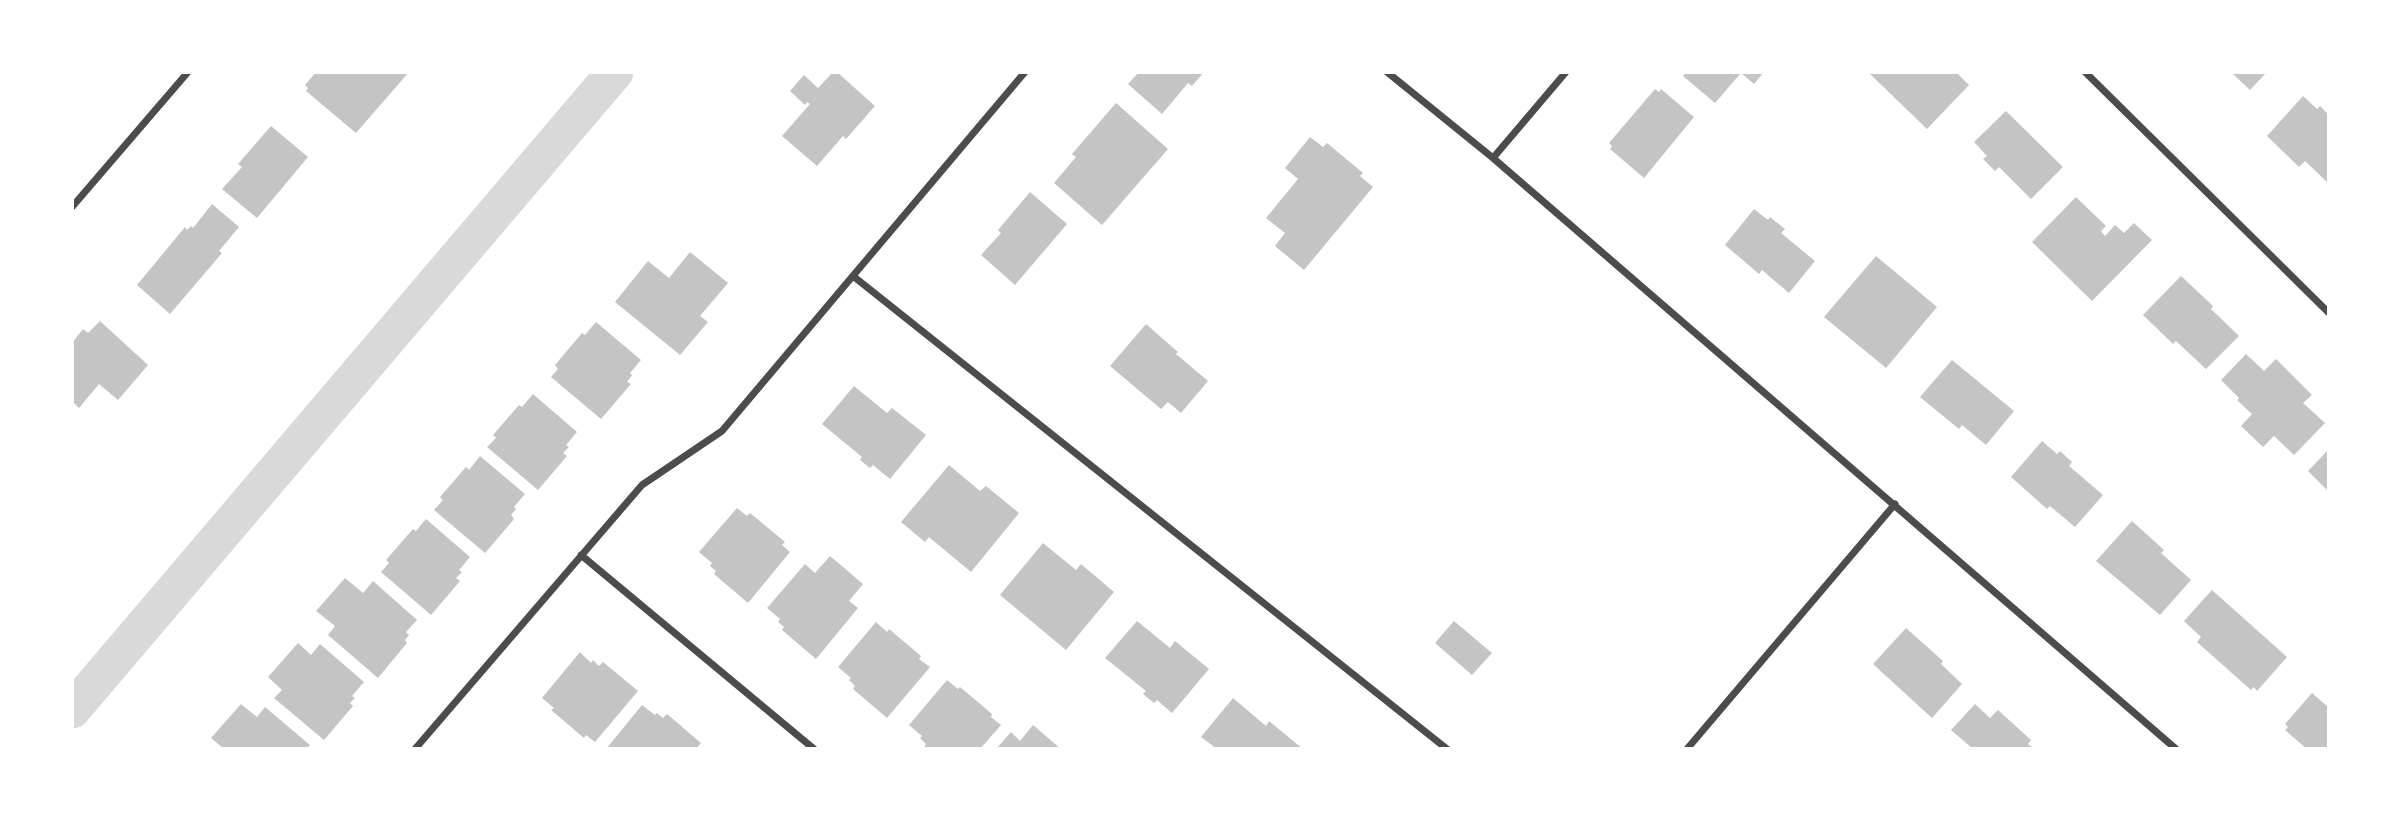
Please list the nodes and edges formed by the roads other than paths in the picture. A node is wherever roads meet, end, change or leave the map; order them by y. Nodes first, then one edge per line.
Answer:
1 (188, 72) edge
2 (1025, 72) edge
3 (1387, 72) edge
4 (1566, 72) edge
5 (2085, 72) edge
6 (1493, 158) junction
7 (72, 206) edge
8 (853, 276) junction
9 (2329, 313) edge
10 (1895, 504) junction
11 (580, 555) junction
12 (415, 749) edge
13 (814, 749) edge
14 (1447, 749) edge
15 (1687, 749) edge
16 (2176, 749) edge

1 - 7 street
2 - 8 street
3 - 6 street
4 - 6 street
5 - 9 street
6 - 10 street
8 - 11 street
8 - 14 street
10 - 15 street
10 - 16 street
11 - 12 street
11 - 13 street

